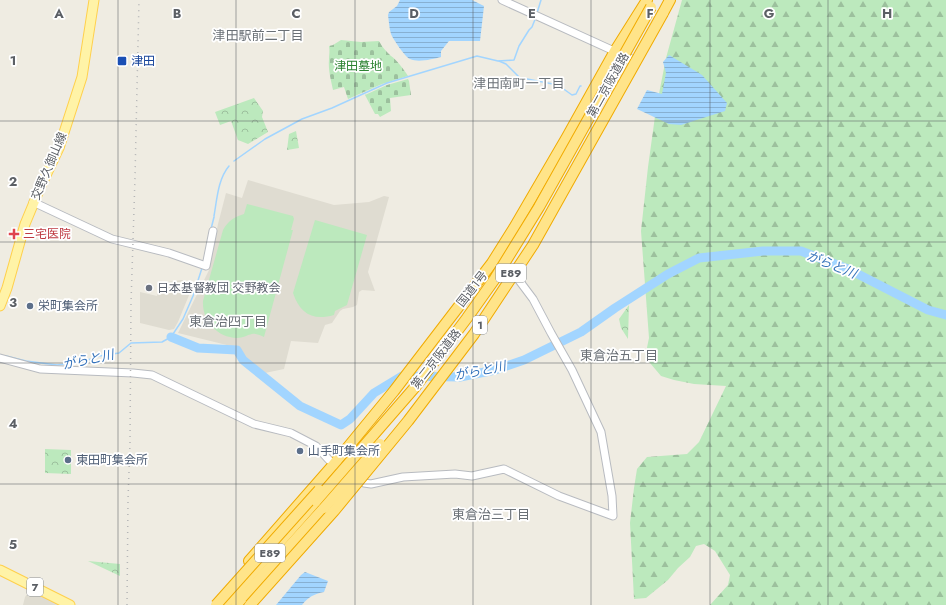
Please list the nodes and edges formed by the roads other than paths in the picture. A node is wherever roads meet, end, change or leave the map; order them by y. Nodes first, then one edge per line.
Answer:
1 (94, 0) edge
2 (502, 0) edge
3 (666, 0) edge
4 (670, 0) edge
5 (655, 6) edge
6 (614, 51) junction
7 (636, 61) junction
8 (33, 202) junction
9 (213, 231) dead end
10 (496, 257) junction
11 (0, 306) edge
12 (0, 358) edge
13 (376, 433) junction
14 (334, 464) junction
15 (355, 473) junction
16 (0, 570) edge
17 (70, 605) edge
18 (211, 605) edge
19 (216, 605) edge
20 (224, 605) edge
21 (236, 605) edge
22 (246, 605) edge
23 (250, 605) edge

1 - 8 main road, 交野久御山線
2 - 6 street
3 - 5 highway, 第二京阪道路 / E89
4 - 5 highway, 国道1号 / 1
5 - 6 highway, 国道1号 / 1
5 - 7 highway, 国道1号 / 1, bridge
5 - 13 highway, 第二京阪道路 / E89, bridge
5 - 15 highway, 第二京阪道路 / E89, bridge
6 - 7 street
6 - 10 highway, 国道1号 / 1
7 - 23 highway, 国道1号 / 1, bridge
8 - 9 street
8 - 11 main road, 交野久御山線
10 - 14 highway, 国道1号 / 1
10 - 14 street
12 - 14 street
13 - 19 highway, bridge
13 - 20 highway, 第二京阪道路 / E89, bridge
14 - 18 highway, 国道1号 / 1
15 - 21 highway, 第二京阪道路 / E89, bridge
15 - 22 highway, bridge
16 - 17 main road, 7

